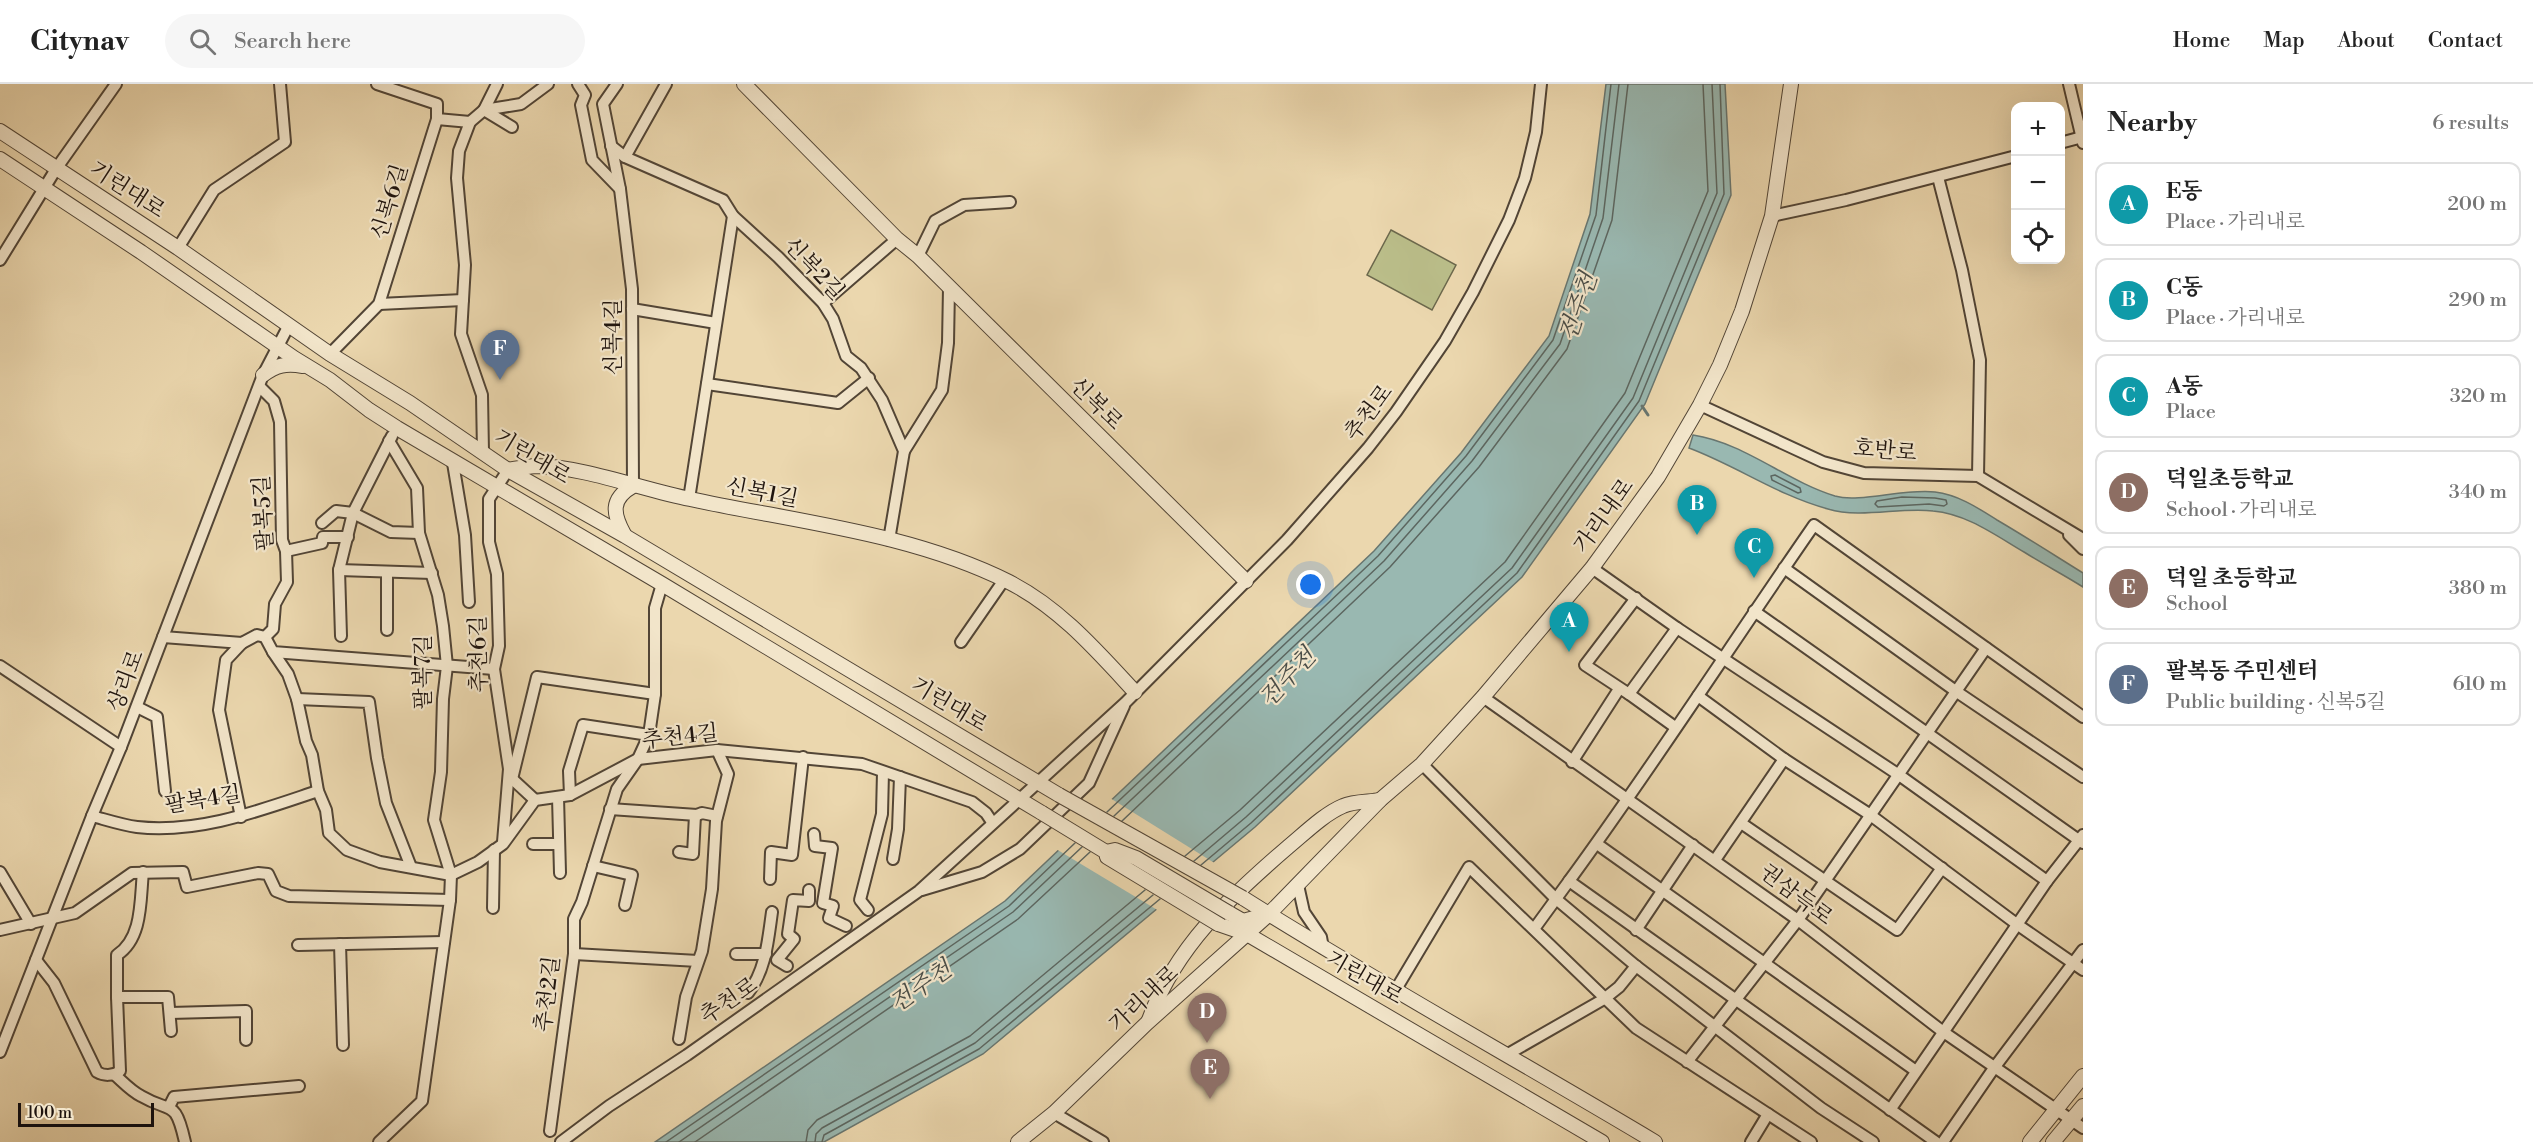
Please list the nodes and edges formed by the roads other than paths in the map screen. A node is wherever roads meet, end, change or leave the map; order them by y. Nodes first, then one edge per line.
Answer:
1 (116, 84) edge
2 (280, 84) edge
3 (377, 84) edge
4 (497, 84) edge
5 (548, 84) edge
6 (578, 84) edge
7 (616, 84) edge
8 (666, 84) edge
9 (744, 84) edge
10 (1541, 84) edge
11 (1791, 84) edge
12 (2069, 84) edge
13 (484, 110) junction
14 (437, 119) junction
15 (470, 122) junction
16 (513, 127) dead end
17 (0, 130) edge
18 (2082, 140) edge
19 (2065, 142) edge
20 (611, 146) junction
21 (625, 157) junction
22 (2011, 157) edge
23 (0, 159) edge
24 (56, 169) junction
25 (1938, 177) junction
26 (44, 189) junction
27 (620, 189) junction
28 (1010, 202) dead end
29 (733, 216) junction
30 (1772, 216) junction
31 (897, 239) junction
32 (178, 248) junction
33 (918, 256) junction
34 (0, 260) edge
35 (949, 288) junction
36 (463, 300) junction
37 (823, 303) junction
38 (379, 304) junction
39 (632, 309) junction
40 (716, 322) junction
41 (289, 325) junction
42 (276, 346) junction
43 (330, 354) junction
44 (307, 366) junction
45 (869, 378) junction
46 (261, 381) junction
47 (707, 384) junction
48 (1700, 405) junction
49 (397, 428) junction
50 (389, 441) junction
51 (904, 451) junction
52 (483, 452) junction
53 (453, 463) junction
54 (508, 470) junction
55 (1978, 476) junction
56 (496, 486) junction
57 (633, 486) junction
58 (689, 499) junction
59 (353, 513) junction
60 (322, 523) dead end
61 (2065, 530) junction
62 (419, 533) junction
63 (625, 536) junction
64 (348, 537) junction
65 (2083, 539) edge
66 (889, 540) junction
67 (2083, 549) edge
68 (286, 551) junction
69 (1592, 568) junction
70 (1784, 568) junction
71 (339, 570) junction
72 (387, 572) junction
73 (432, 573) junction
74 (1004, 580) junction
75 (1246, 581) junction
76 (662, 584) junction
77 (1636, 598) junction
78 (469, 602) dead end
79 (1754, 611) junction
80 (1677, 628) junction
81 (387, 630) dead end
82 (341, 636) dead end
83 (163, 637) junction
84 (265, 637) junction
85 (961, 642) dead end
86 (242, 643) junction
87 (1986, 648) junction
88 (273, 652) junction
89 (1723, 657) junction
90 (0, 666) edge
91 (447, 666) junction
92 (494, 669) junction
93 (1135, 692) junction
94 (1624, 692) junction
95 (1958, 692) junction
96 (655, 694) junction
97 (1698, 696) junction
98 (1483, 697) junction
99 (297, 699) junction
100 (1125, 703) junction
101 (137, 707) junction
102 (2083, 717) edge
103 (1675, 727) junction
104 (1928, 733) junction
105 (649, 735) junction
106 (121, 747) junction
107 (717, 750) junction
108 (803, 757) junction
109 (638, 759) junction
110 (1784, 759) junction
111 (1572, 762) junction
112 (1422, 764) junction
113 (883, 772) junction
114 (1899, 775) junction
115 (510, 777) junction
116 (900, 777) junction
117 (2083, 777) edge
118 (1038, 782) junction
119 (165, 791) dead end
120 (318, 791) junction
121 (570, 795) junction
122 (558, 797) junction
123 (1019, 799) junction
124 (535, 800) junction
125 (1380, 800) junction
126 (1628, 801) junction
127 (610, 809) junction
128 (1869, 814) junction
129 (695, 815) junction
130 (92, 816) junction
131 (717, 816) junction
132 (241, 817) junction
133 (992, 822) junction
134 (1741, 823) junction
135 (814, 834) dead end
136 (2082, 839) edge
137 (503, 843) junction
138 (533, 844) dead end
139 (559, 844) junction
140 (1596, 844) junction
141 (1693, 845) junction
142 (494, 850) junction
143 (679, 852) dead end
144 (1106, 852) junction
145 (893, 859) dead end
146 (1715, 860) junction
147 (592, 866) junction
148 (411, 867) junction
149 (1942, 868) junction
150 (0, 872) edge
151 (143, 872) junction
152 (560, 873) dead end
153 (452, 875) junction
154 (770, 879) dead end
155 (1823, 880) junction
156 (1569, 881) junction
157 (2047, 881) junction
158 (1298, 885) junction
159 (809, 890) dead end
160 (1662, 890) junction
161 (919, 891) junction
162 (1556, 899) junction
163 (450, 900) junction
164 (625, 905) dead end
165 (493, 908) dead end
166 (868, 910) dead end
167 (772, 912) dead end
168 (1268, 915) junction
169 (52, 917) junction
170 (1797, 920) junction
171 (31, 924) junction
172 (846, 926) dead end
173 (2018, 926) junction
174 (1534, 929) junction
175 (0, 930) edge
176 (1636, 930) junction
177 (1247, 934) junction
178 (444, 942) junction
179 (340, 944) junction
180 (298, 945) dead end
181 (1323, 948) junction
182 (2083, 950) edge
183 (574, 954) junction
184 (736, 954) dead end
185 (766, 954) junction
186 (36, 960) junction
187 (698, 961) junction
188 (1766, 962) junction
189 (787, 966) dead end
190 (1636, 966) junction
191 (2078, 967) edge
192 (1395, 991) junction
193 (748, 993) dead end
194 (117, 997) junction
195 (1604, 999) junction
196 (1734, 1000) junction
197 (170, 1013) junction
198 (1148, 1023) junction
199 (1715, 1024) junction
200 (171, 1031) dead end
201 (1942, 1032) junction
202 (679, 1039) dead end
203 (246, 1040) dead end
204 (343, 1045) dead end
205 (0, 1052) edge
206 (1508, 1054) junction
207 (1687, 1062) junction
208 (1994, 1068) junction
209 (1916, 1071) junction
210 (115, 1075) junction
211 (2083, 1076) edge
212 (299, 1086) dead end
213 (2083, 1106) edge
214 (169, 1107) junction
215 (1890, 1110) junction
216 (2056, 1111) junction
217 (1054, 1113) junction
218 (1768, 1114) junction
219 (2077, 1124) edge
220 (550, 1131) dead end
221 (185, 1142) edge
222 (379, 1142) edge
223 (561, 1142) edge
224 (1018, 1142) edge
225 (1103, 1142) edge
226 (1602, 1142) edge
227 (1655, 1142) edge
228 (1751, 1142) edge
229 (1811, 1142) edge
230 (1873, 1142) edge
231 (1936, 1142) edge
232 (1943, 1142) edge
233 (2030, 1142) edge
234 (2053, 1142) edge

1 - 24 street
2 - 32 street
3 - 14 street
4 - 13 street
5 - 13 street
6 - 27 street
7 - 20 street, 신복4길
8 - 21 street
9 - 31 street, 신복로
10 - 75 street, 추천로
11 - 30 street, 가리내로
12 - 18 street
13 - 15 street
13 - 16 street
14 - 15 street
14 - 38 street, 신복6길
15 - 36 street
17 - 24 street, 기린대로
18 - 19 street
20 - 21 street, 신복2길
20 - 27 street, 신복4길
21 - 29 street, 신복2길
22 - 25 street
23 - 26 street, 기린대로
24 - 26 street
24 - 32 street, 기린대로
25 - 30 street
25 - 55 street
26 - 34 street
26 - 42 street, 기린대로
27 - 39 street, 신복4길
28 - 33 street
29 - 37 street, 신복2길
29 - 40 street
30 - 48 street, 가리내로
31 - 33 street, 신복로
31 - 37 street
32 - 41 street, 기린대로
33 - 35 street, 신복로
35 - 51 street
35 - 75 street, 신복로
36 - 38 street
36 - 52 street
37 - 45 street, 신복2길
38 - 43 street, 신복6길
39 - 40 street
39 - 57 street, 신복4길
40 - 47 street
41 - 42 street, 상리로
41 - 43 street, 기린대로
42 - 44 street, 기린대로
42 - 46 street, 상리로
43 - 52 street, 기린대로
44 - 46 street
44 - 49 street, 기린대로
45 - 47 street
45 - 51 street, 신복2길
46 - 68 street, 팔복5길
46 - 83 street, 상리로
47 - 58 street
48 - 55 street, 호반로
48 - 69 street, 가리내로
49 - 50 street
49 - 53 street, 기린대로
50 - 59 street
50 - 62 street, 팔복7길
51 - 66 street
52 - 54 street, 기린대로
53 - 56 street, 기린대로
53 - 78 street
54 - 56 street, 추천6길
54 - 57 street, 신복1길
54 - 63 street, 기린대로
55 - 61 street
56 - 76 street, 기린대로
56 - 92 street, 추천6길
57 - 58 street, 신복1길
57 - 63 street
58 - 66 street, 신복1길
59 - 60 street
59 - 62 street
59 - 64 street
61 - 65 street
61 - 67 street
62 - 73 street, 팔복7길
63 - 118 street, 기린대로
64 - 68 street
64 - 71 street
66 - 74 street, 신복1길
68 - 84 street, 팔복5길
69 - 77 street
69 - 98 street, 가리내로
70 - 79 street
70 - 87 street
70 - 95 street
71 - 72 street
71 - 82 street
72 - 73 street
72 - 81 street
73 - 91 street, 팔복7길
74 - 85 street
74 - 93 street, 신복1길
75 - 93 street, 추천로
76 - 96 street, 추천2길
76 - 123 street, 기린대로
77 - 80 street
77 - 94 street
79 - 89 street
79 - 104 street
80 - 89 street
80 - 94 street
83 - 86 street
83 - 101 street, 상리로
84 - 86 street
84 - 88 street
86 - 132 street
87 - 95 street
87 - 102 street
88 - 91 street
88 - 99 street
89 - 97 street
89 - 114 street
90 - 106 street
91 - 92 street
91 - 153 street, 팔복7길
92 - 115 street, 추천6길
93 - 100 street, 추천로
94 - 103 street
94 - 111 street
95 - 104 street
95 - 117 street
96 - 105 street, 추천2길
96 - 115 street
97 - 103 street
97 - 110 street
98 - 111 street, 권삼득로
98 - 112 street, 가리내로
99 - 120 street
99 - 148 street
100 - 118 street, 추천로
100 - 161 street, 추천로
101 - 106 street, 상리로
101 - 119 street
103 - 126 street
104 - 114 street
104 - 136 street
105 - 109 street, 추천2길
105 - 121 street
106 - 130 street, 상리로
107 - 108 street, 추천4길
107 - 109 street, 추천4길
107 - 131 street
108 - 113 street, 추천4길
108 - 154 street
109 - 121 street, 추천4길
109 - 127 street, 추천2길
110 - 128 street
110 - 134 street
111 - 126 street, 권삼득로
112 - 125 street, 가리내로
112 - 162 street
113 - 116 street, 추천4길
113 - 166 street
114 - 128 street
114 - 157 street
115 - 124 street
115 - 137 street, 추천6길
116 - 133 street, 추천4길
116 - 145 street
118 - 123 street, 추천로
118 - 168 street, 기린대로, bridge
120 - 132 street, 팔복4길
120 - 148 street
121 - 122 street, 추천4길
122 - 124 street, 추천4길
122 - 139 street
123 - 133 street, 추천로
123 - 144 street, 기린대로, bridge
124 - 137 street
125 - 158 street, 가리내로
125 - 198 street
126 - 140 street
126 - 141 street, 권삼득로
127 - 129 street
127 - 147 street, 추천2길
128 - 149 street
128 - 155 street
129 - 131 street
129 - 143 street
130 - 132 street, 팔복4길
130 - 169 street, 상리로
131 - 187 street
133 - 161 street, 추천로
134 - 146 street
134 - 155 street
135 - 172 street
136 - 157 street
137 - 142 street
138 - 139 street
139 - 152 street
140 - 156 street
140 - 160 street
141 - 146 street, 권삼득로
141 - 160 street
142 - 153 street
142 - 165 street
144 - 168 street, 기린대로, bridge
144 - 177 street, 기린대로, bridge
146 - 170 street, 권삼득로
147 - 164 street
147 - 183 street, 추천2길
148 - 153 street
149 - 155 street
149 - 173 street
150 - 171 street
151 - 163 street
151 - 169 street
151 - 194 street
153 - 163 street
155 - 170 street
156 - 162 street
156 - 176 street
157 - 173 street
158 - 168 street, 가리내로
158 - 181 street
159 - 189 street, 추천로
160 - 176 street
160 - 188 street
161 - 223 street, 추천로
162 - 174 street
162 - 190 street
163 - 178 street
167 - 185 street, 추천로
168 - 177 street, 가리내로
168 - 181 street, 기린대로
169 - 171 street
169 - 186 street, 상리로
170 - 188 street
170 - 201 street, 권삼득로
171 - 175 street
173 - 191 street
173 - 201 street
174 - 192 street
174 - 195 street
176 - 196 street
177 - 198 street, 가리내로
177 - 226 street, 기린대로
178 - 179 street
178 - 222 street
179 - 180 street
179 - 204 street
181 - 192 street, 기린대로
182 - 191 street
183 - 187 street
183 - 220 street, 추천2길
184 - 185 street, 추천로
185 - 193 street, 추천로
186 - 205 street, 상리로
186 - 210 street
187 - 202 street
188 - 196 street
188 - 209 street
190 - 195 street
190 - 199 street
191 - 208 street
192 - 206 street, 기린대로
194 - 197 street
194 - 210 street
195 - 206 street
195 - 207 street
196 - 199 street
196 - 215 street
197 - 200 street
197 - 203 street
198 - 217 street, 가리내로
199 - 207 street
199 - 230 street
201 - 208 street, 권삼득로
201 - 209 street
206 - 227 street, 기린대로
207 - 218 street
208 - 216 street, 권삼득로
208 - 232 street
209 - 215 street
210 - 214 street
211 - 216 street
212 - 214 street
213 - 219 street
214 - 221 street
215 - 231 street
216 - 219 street, 권삼득로
216 - 233 street
217 - 224 street, 가리내로
217 - 225 street
218 - 228 street
218 - 229 street
219 - 234 street

